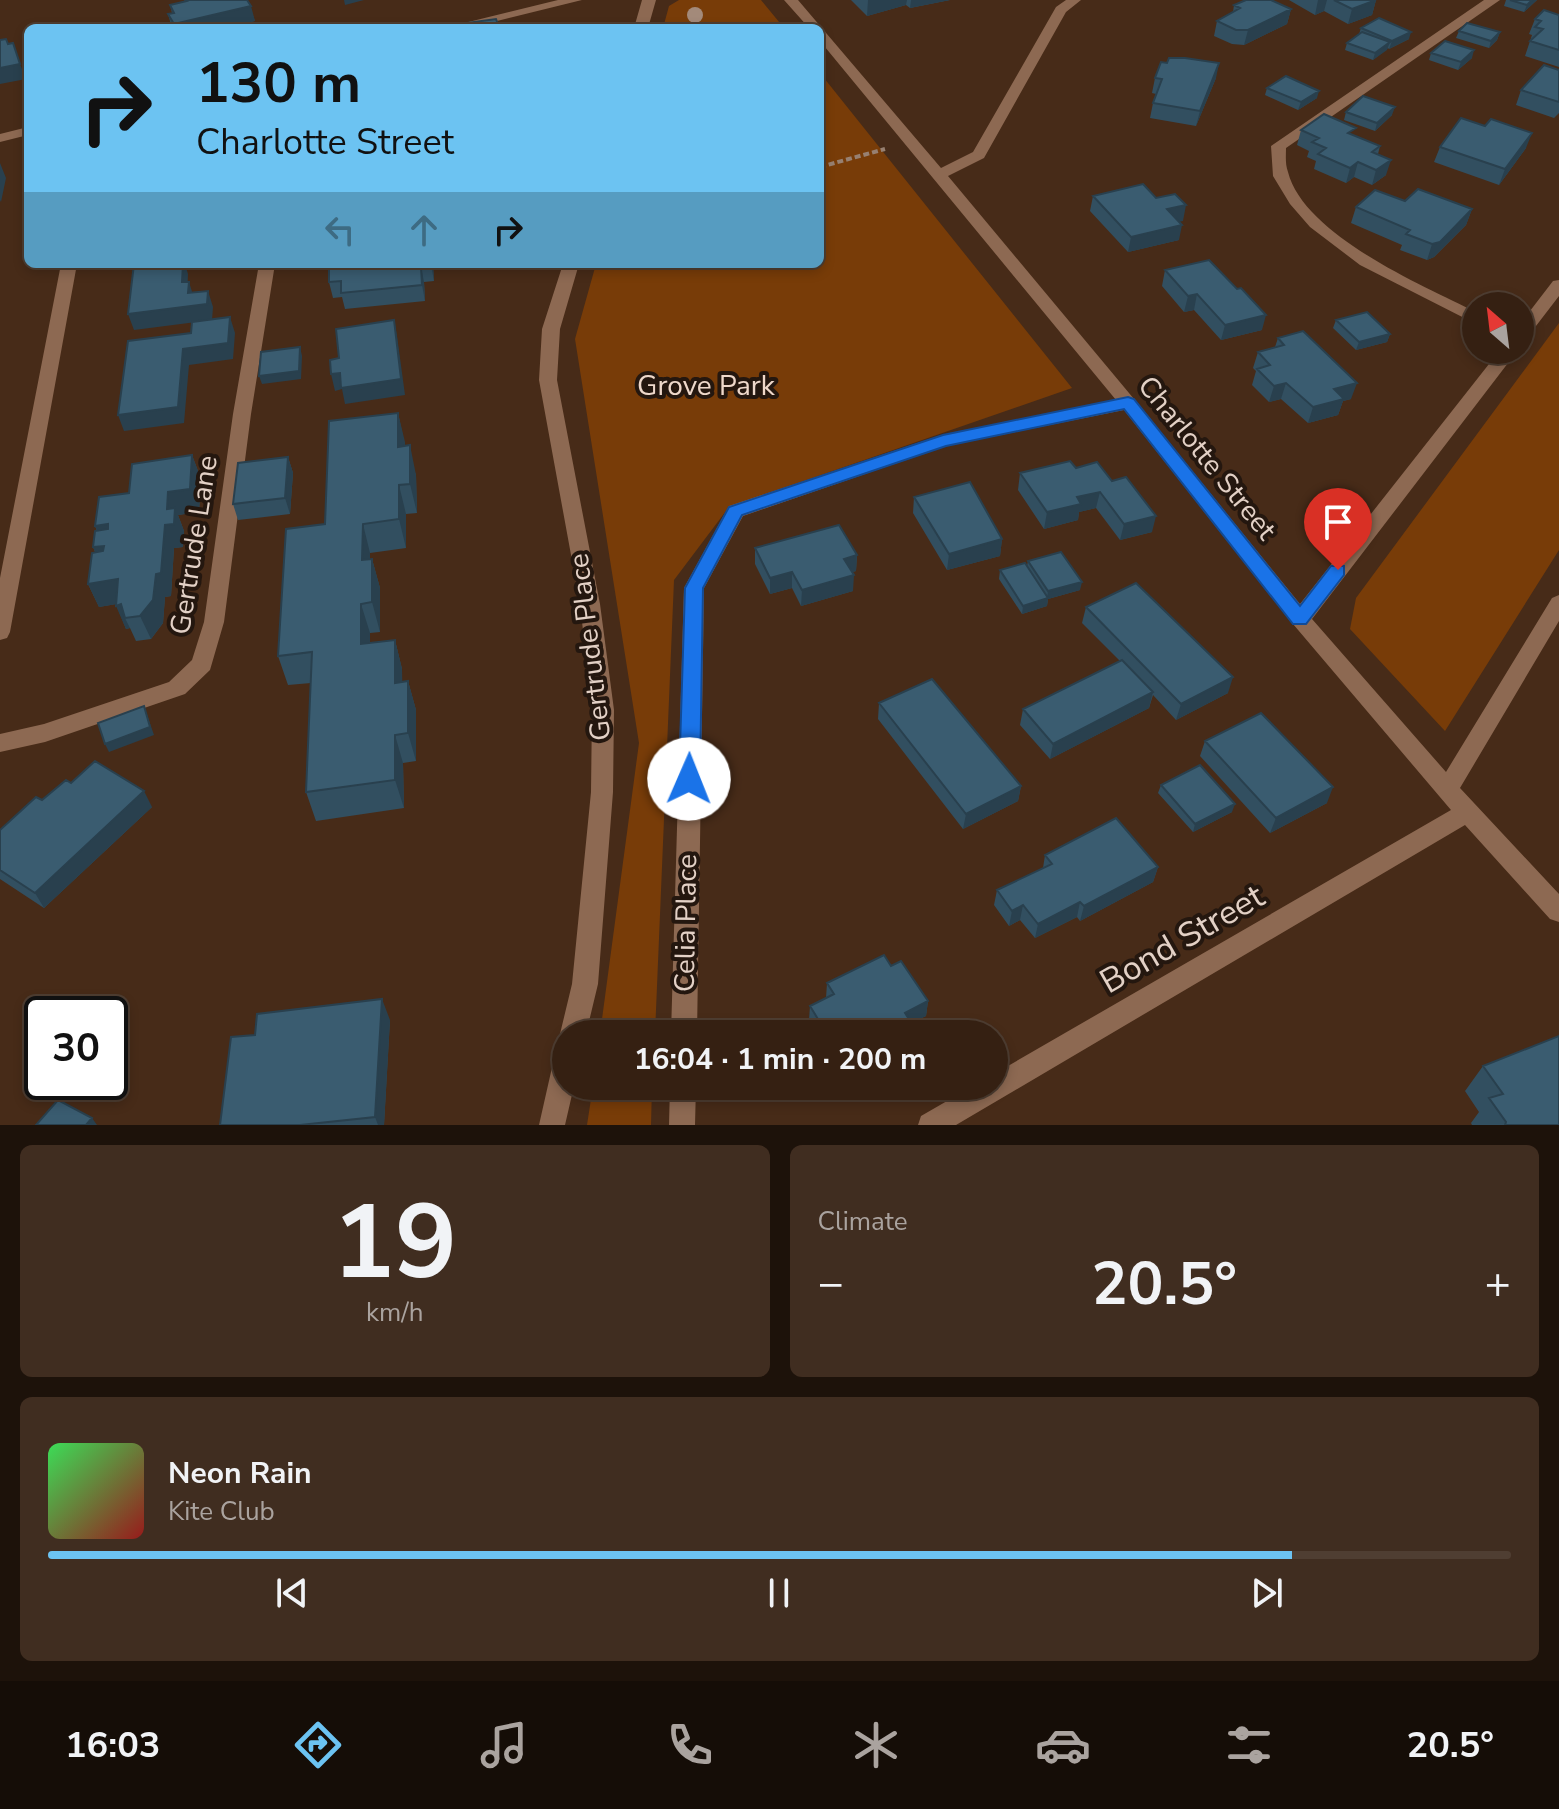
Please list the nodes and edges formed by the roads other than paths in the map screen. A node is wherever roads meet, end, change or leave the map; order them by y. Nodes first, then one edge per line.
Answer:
1 (575, 0) edge
2 (649, 0) edge
3 (791, 0) edge
4 (1074, 0) edge
5 (1493, 0) edge
6 (469, 24) edge
7 (642, 24) edge
8 (813, 24) edge
9 (824, 37) edge
10 (24, 132) edge
11 (0, 138) edge
12 (937, 176) junction
13 (68, 268) edge
14 (266, 268) edge
15 (570, 268) edge
16 (1559, 285) edge
17 (1462, 311) edge
18 (1534, 317) edge
19 (1498, 364) edge
20 (1128, 403) junction
21 (1559, 603) edge
22 (1300, 619) junction
23 (0, 632) edge
24 (0, 743) edge
25 (1447, 790) junction
26 (1468, 811) junction
27 (1559, 911) edge
28 (576, 1020) edge
29 (684, 1020) edge
30 (558, 1100) edge
31 (683, 1100) edge
32 (552, 1125) edge
33 (682, 1125) edge
34 (931, 1125) edge

1 - 6 street
2 - 7 street
3 - 8 street, Charlotte Street
4 - 12 street
5 - 17 street
9 - 12 street, Charlotte Street
10 - 11 street
12 - 20 street, Charlotte Street
13 - 23 street
14 - 24 street, Gertrude Lane
15 - 28 street, Gertrude Place
16 - 18 street
19 - 22 street
20 - 22 street, Charlotte Street
20 - 29 street, Celia Place
21 - 25 street
22 - 25 street, Charlotte Street
25 - 26 street, Charlotte Street
26 - 27 street, Charlotte Street
26 - 34 street, Bond Street
30 - 32 street
31 - 33 street

